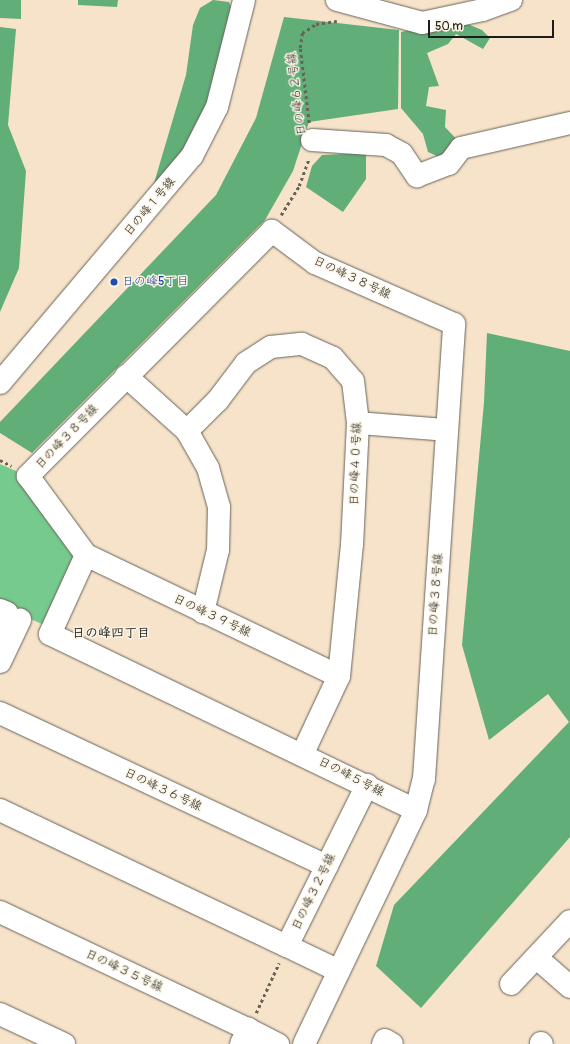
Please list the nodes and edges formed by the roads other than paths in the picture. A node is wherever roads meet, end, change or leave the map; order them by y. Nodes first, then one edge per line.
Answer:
1 (244, 0) edge
2 (511, 0) edge
3 (338, 10) edge
4 (570, 123) edge
5 (312, 140) road end
6 (126, 376) junction
7 (0, 383) edge
8 (358, 423) junction
9 (447, 430) junction
10 (186, 431) junction
11 (86, 555) junction
12 (0, 610) edge
13 (203, 612) junction
14 (20, 620) dead end
15 (0, 627) edge
16 (0, 662) edge
17 (339, 676) junction
18 (0, 713) edge
19 (302, 753) junction
20 (367, 785) junction
21 (0, 810) edge
22 (416, 810) junction
23 (327, 866) junction
24 (0, 912) edge
25 (570, 921) edge
26 (287, 946) junction
27 (537, 958) junction
28 (339, 971) junction
29 (511, 984) dead end
30 (570, 987) edge
31 (0, 1014) edge
32 (244, 1037) edge
33 (64, 1044) edge
34 (278, 1044) edge
35 (304, 1044) edge
36 (383, 1044) edge
37 (392, 1044) edge

1 - 7 street, 日の峰１号線
2 - 3 street
4 - 5 street
6 - 9 street, 日の峰３８号線
6 - 10 street
6 - 11 street, 日の峰３８号線
8 - 9 street
8 - 10 street, 日の峰４０号線
8 - 17 street, 日の峰４０号線
9 - 22 street, 日の峰３８号線
10 - 13 street
11 - 13 street, 日の峰３９号線
11 - 19 street, 日の峰５号線
12 - 15 street
13 - 17 street, 日の峰３９号線
14 - 16 street
17 - 19 street, 日の峰４０号線
18 - 23 street, 日の峰３６号線
19 - 20 street, 日の峰５号線
20 - 22 street, 日の峰５号線
20 - 23 street, 日の峰３２号線
21 - 26 street
22 - 28 street
23 - 26 street, 日の峰３２号線
24 - 32 street, 日の峰３５号線
25 - 27 street
26 - 28 street
27 - 29 street
27 - 30 street
28 - 35 street
31 - 33 street
32 - 34 street, 日の峰３５号線
36 - 37 street

